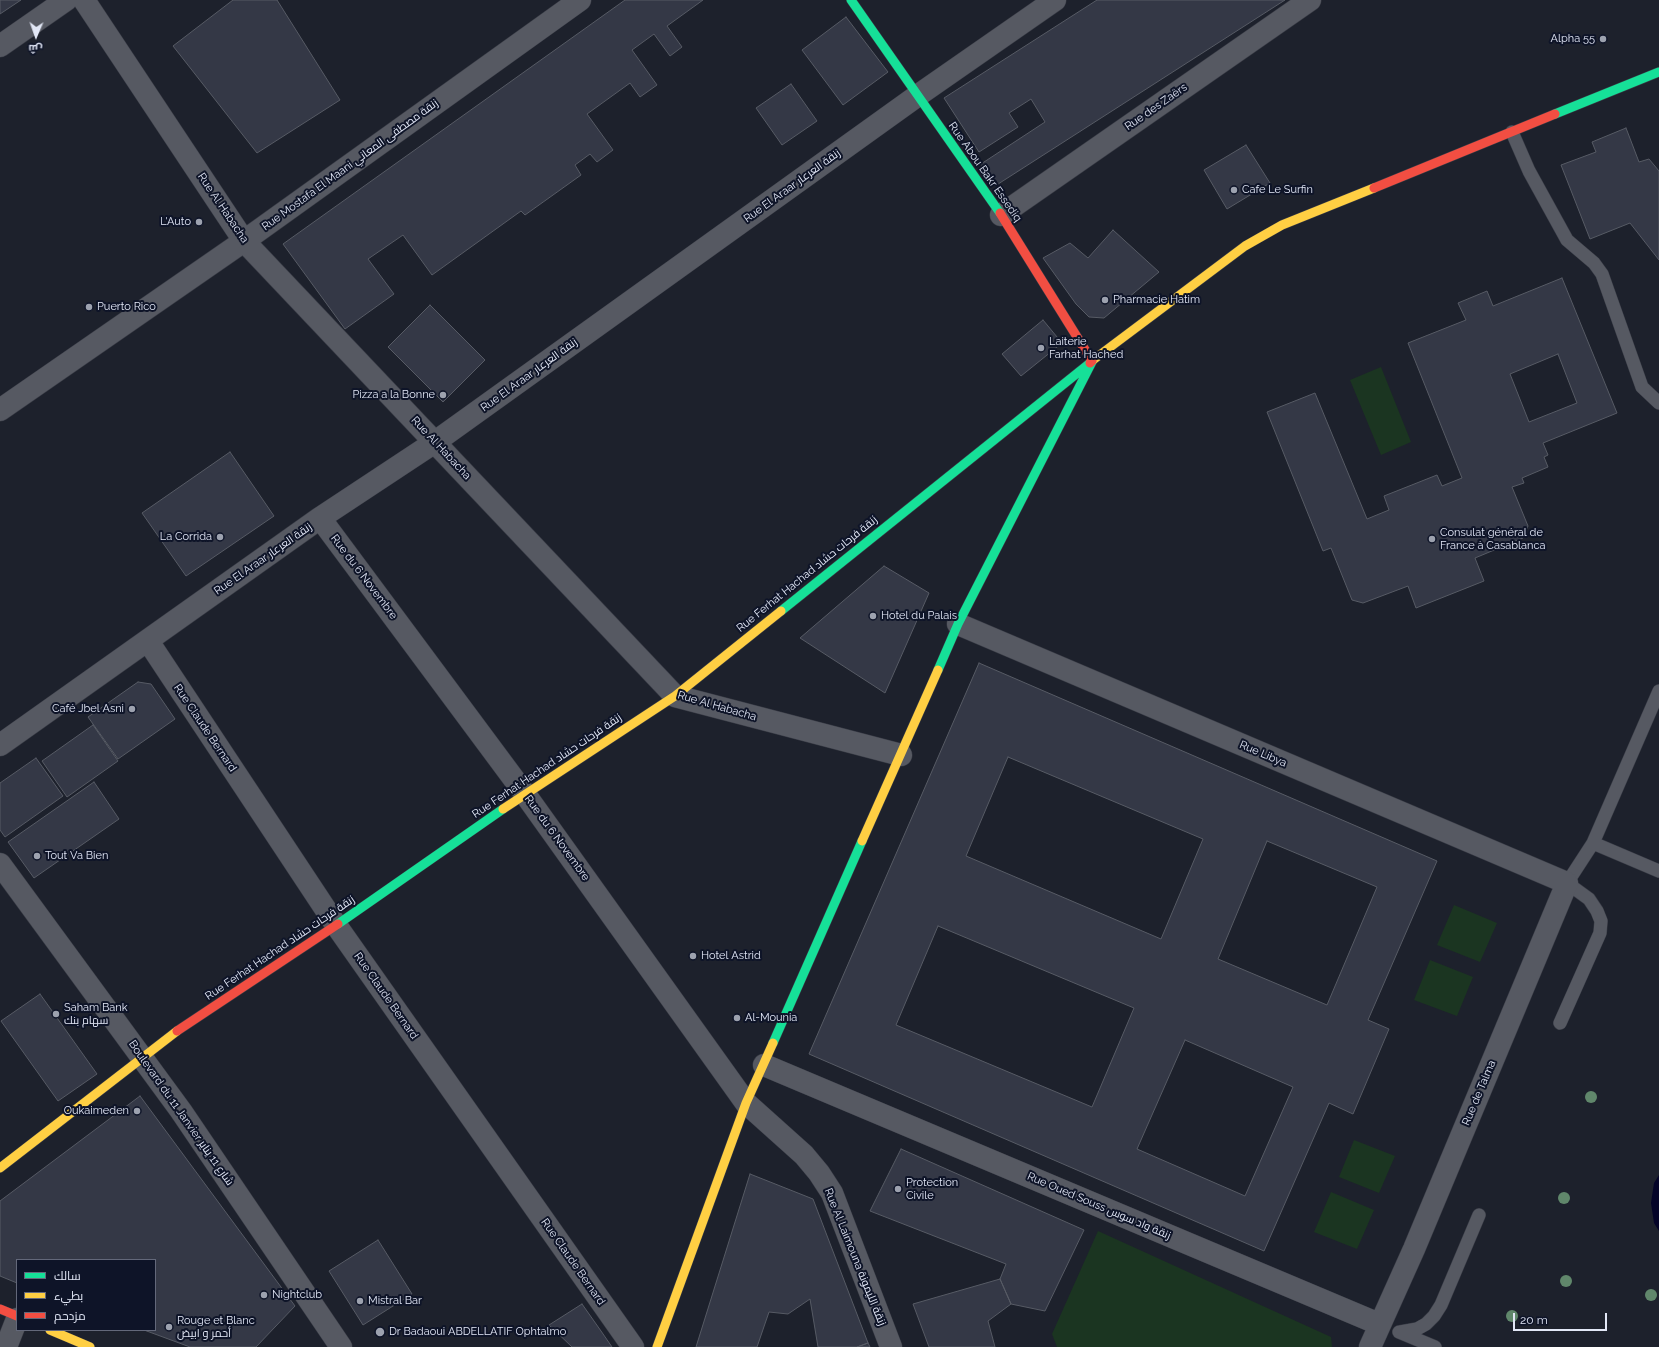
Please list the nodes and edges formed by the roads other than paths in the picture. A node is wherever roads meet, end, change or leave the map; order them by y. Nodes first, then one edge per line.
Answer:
1 (66, 0) edge
2 (84, 0) edge
3 (580, 0) edge
4 (851, 0) edge
5 (1055, 0) edge
6 (1310, 0) edge
7 (0, 46) edge
8 (1659, 72) edge
9 (918, 96) junction
10 (1512, 132) junction
11 (1001, 215) junction
12 (244, 241) junction
13 (1092, 361) junction
14 (1659, 403) edge
15 (0, 410) edge
16 (435, 442) junction
17 (320, 518) junction
18 (958, 624) junction
19 (148, 641) junction
20 (1659, 691) edge
21 (675, 696) junction
22 (0, 745) edge
23 (901, 755) junction
24 (525, 794) junction
25 (1593, 843) junction
26 (0, 864) edge
27 (1659, 871) edge
28 (1567, 883) junction
29 (336, 925) junction
30 (1560, 1023) dead end
31 (142, 1058) junction
32 (764, 1065) junction
33 (746, 1103) junction
34 (0, 1168) edge
35 (1480, 1216) dead end
36 (0, 1309) edge
37 (16, 1316) edge
38 (16, 1322) edge
39 (1379, 1324) junction
40 (52, 1331) edge
41 (1400, 1332) junction
42 (6, 1347) edge
43 (90, 1347) edge
44 (342, 1347) edge
45 (633, 1347) edge
46 (657, 1347) edge
47 (891, 1347) edge
48 (1370, 1347) edge
49 (1436, 1347) edge

1 - 7 street
2 - 12 street, Rue Al Habacha
3 - 12 street, Rue Mostafa El Maani زنقة مصطفى المعاني
4 - 9 street, Rue Abou Bakr Essediq
5 - 9 street, Rue El Araar زنقة العرعار
6 - 11 street, Rue des Zaërs
8 - 10 street, Rue Ferhat Hachad زنقة فرحات حشاد
9 - 11 street, Rue Abou Bakr Essediq
9 - 16 street, Rue El Araar زنقة العرعار
10 - 13 street, Rue Ferhat Hachad زنقة فرحات حشاد
10 - 14 lane
11 - 13 street, Rue Abou Bakr Essediq
12 - 15 street, Rue Mostafa El Maani زنقة مصطفى المعاني
12 - 16 street, Rue Al Habacha
13 - 18 street
13 - 21 street, Rue Ferhat Hachad زنقة فرحات حشاد
16 - 17 street, Rue El Araar زنقة العرعار
16 - 21 street, Rue Al Habacha
17 - 19 street, Rue El Araar زنقة العرعار
17 - 24 street, Rue du 6 Novembre
18 - 23 street
18 - 28 street, Rue Libya
19 - 22 street, Rue El Araar زنقة العرعار
19 - 29 street, Rue Claude Bernard
20 - 25 lane, Rue de Talma
21 - 23 street, Rue Al Habacha
21 - 24 street, Rue Ferhat Hachad زنقة فرحات حشاد
23 - 32 street
24 - 29 street, Rue Ferhat Hachad زنقة فرحات حشاد
24 - 33 street, Rue du 6 Novembre
25 - 27 lane
25 - 28 lane, Rue de Talma
26 - 31 street, Boulevard du 11 Janvier شارع 11 يناير
28 - 30 lane
28 - 39 street, Rue de Talma
29 - 31 street, Rue Ferhat Hachad زنقة فرحات حشاد
29 - 45 street, Rue Claude Bernard
31 - 34 street, Rue Ferhat Hachad زنقة فرحات حشاد
31 - 44 street, Boulevard du 11 Janvier شارع 11 يناير
32 - 33 street
32 - 39 street, Rue Oued Souss زنقة واد سوس
33 - 46 street
33 - 47 street, Rue Al Laimouna زنقة الليمونة
35 - 41 lane
36 - 37 street
38 - 42 street
39 - 41 lane, Rue Oued Souss زنقة واد سوس
39 - 48 street, Rue de Talma
40 - 43 street
41 - 49 lane, Rue Oued Souss زنقة واد سوس

